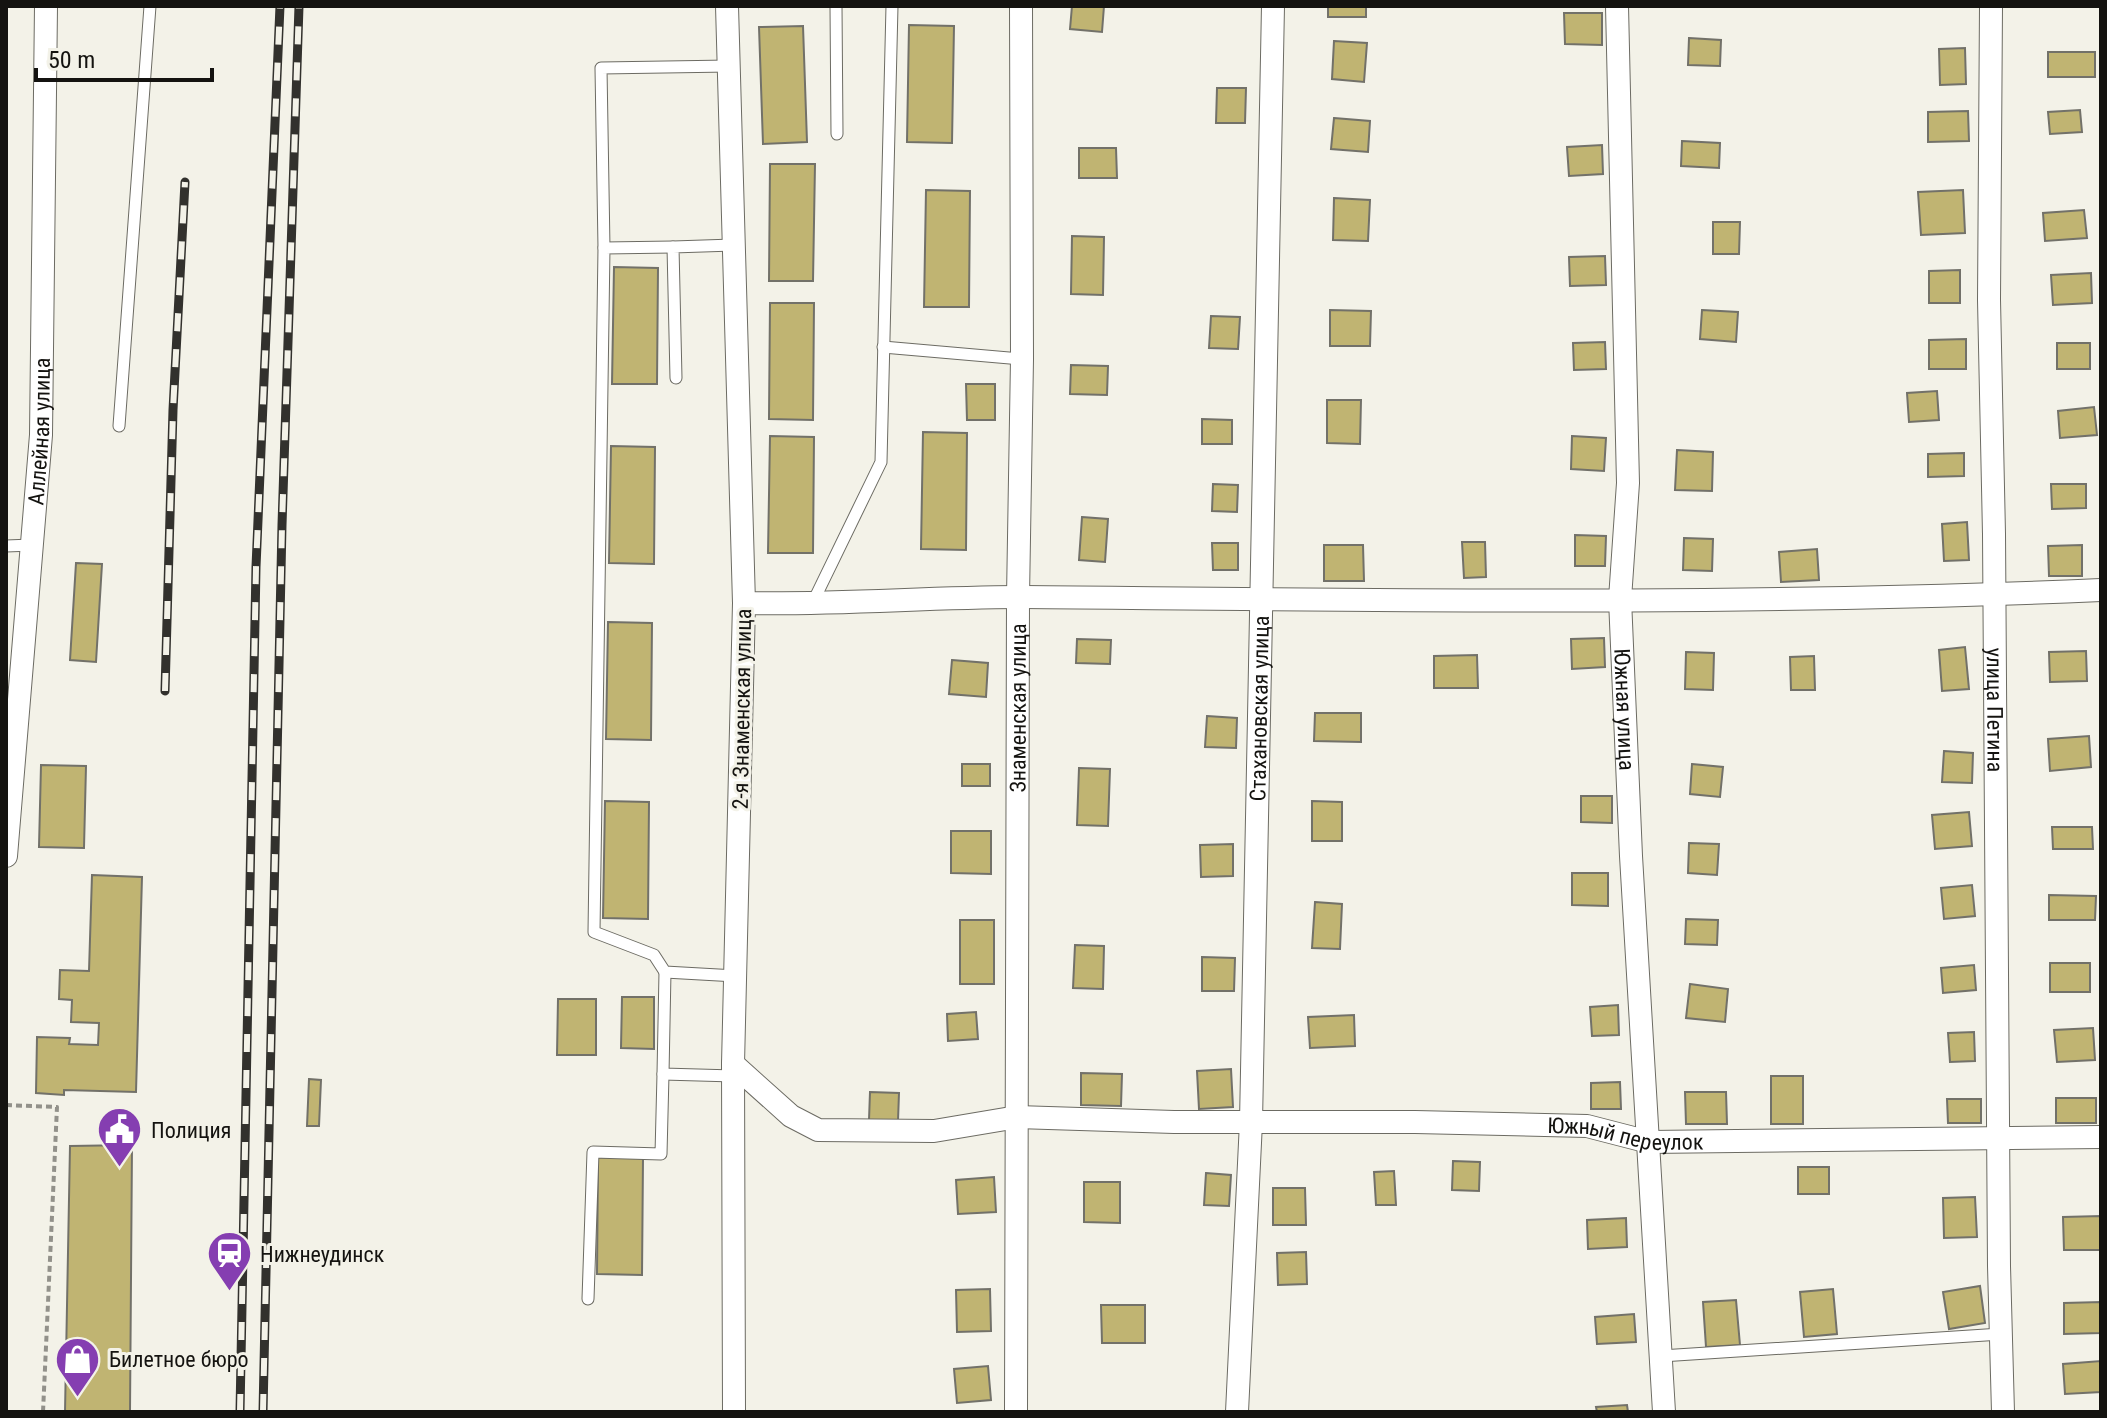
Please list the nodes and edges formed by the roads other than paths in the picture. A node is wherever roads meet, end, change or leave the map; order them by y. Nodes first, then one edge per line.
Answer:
1 (46, 6) edge
2 (150, 6) edge
3 (727, 6) edge
4 (836, 6) edge
5 (892, 6) edge
6 (1021, 6) edge
7 (1273, 6) edge
8 (1617, 6) edge
9 (1991, 6) edge
10 (729, 66) junction
11 (837, 134) dead end
12 (733, 245) junction
13 (673, 247) junction
14 (604, 248) junction
15 (883, 347) junction
16 (1022, 359) junction
17 (676, 378) dead end
18 (119, 426) dead end
19 (32, 545) junction
20 (6, 546) edge
21 (2101, 590) edge
22 (1994, 595) junction
23 (1018, 597) junction
24 (1620, 599) junction
25 (1260, 600) junction
26 (744, 603) junction
27 (812, 605) junction
28 (10, 760) edge
29 (6, 856) edge
30 (665, 972) junction
31 (736, 976) junction
32 (734, 1070) junction
33 (663, 1074) junction
34 (1017, 1117) junction
35 (1251, 1122) junction
36 (2101, 1137) edge
37 (1998, 1138) junction
38 (1649, 1142) junction
39 (588, 1299) dead end
40 (2001, 1334) junction
41 (1661, 1356) junction
42 (734, 1412) edge
43 (1016, 1412) edge
44 (1237, 1412) edge
45 (1664, 1412) edge
46 (2003, 1412) edge

1 - 19 street, Аллейная улица
2 - 18 lane
3 - 10 street, 2-я Знаменская улица
4 - 11 lane
5 - 15 lane
6 - 16 street, Знаменская улица
7 - 25 street, Стахановская улица
8 - 24 street, Южная улица
9 - 22 street, улица Петина
10 - 12 street, 2-я Знаменская улица
10 - 14 lane
12 - 13 lane
12 - 26 street, 2-я Знаменская улица
13 - 14 lane
13 - 17 lane
14 - 30 lane
15 - 16 lane
15 - 27 lane
16 - 23 street, Знаменская улица
19 - 20 lane
19 - 28 street, Аллейная улица
21 - 22 street
22 - 24 street
22 - 37 street, улица Петина
23 - 25 street
23 - 27 street
23 - 34 street, Знаменская улица
24 - 25 street
24 - 38 street, Южная улица
25 - 35 street, Стахановская улица
26 - 27 street
26 - 31 street, 2-я Знаменская улица
28 - 29 street, Аллейная улица
30 - 31 lane
30 - 33 lane
31 - 32 street, 2-я Знаменская улица
32 - 33 lane
32 - 34 street, Южный переулок
32 - 42 street, 2-я Знаменская улица
33 - 39 lane
34 - 35 street, Южный переулок
34 - 43 street, Знаменская улица
35 - 38 street, Южный переулок
35 - 44 street, Стахановская улица
36 - 37 street, Южный переулок
37 - 38 street, Южный переулок
37 - 40 street, улица Петина
38 - 41 street, Южная улица
40 - 41 lane
40 - 46 street, улица Петина
41 - 45 street, Южная улица

